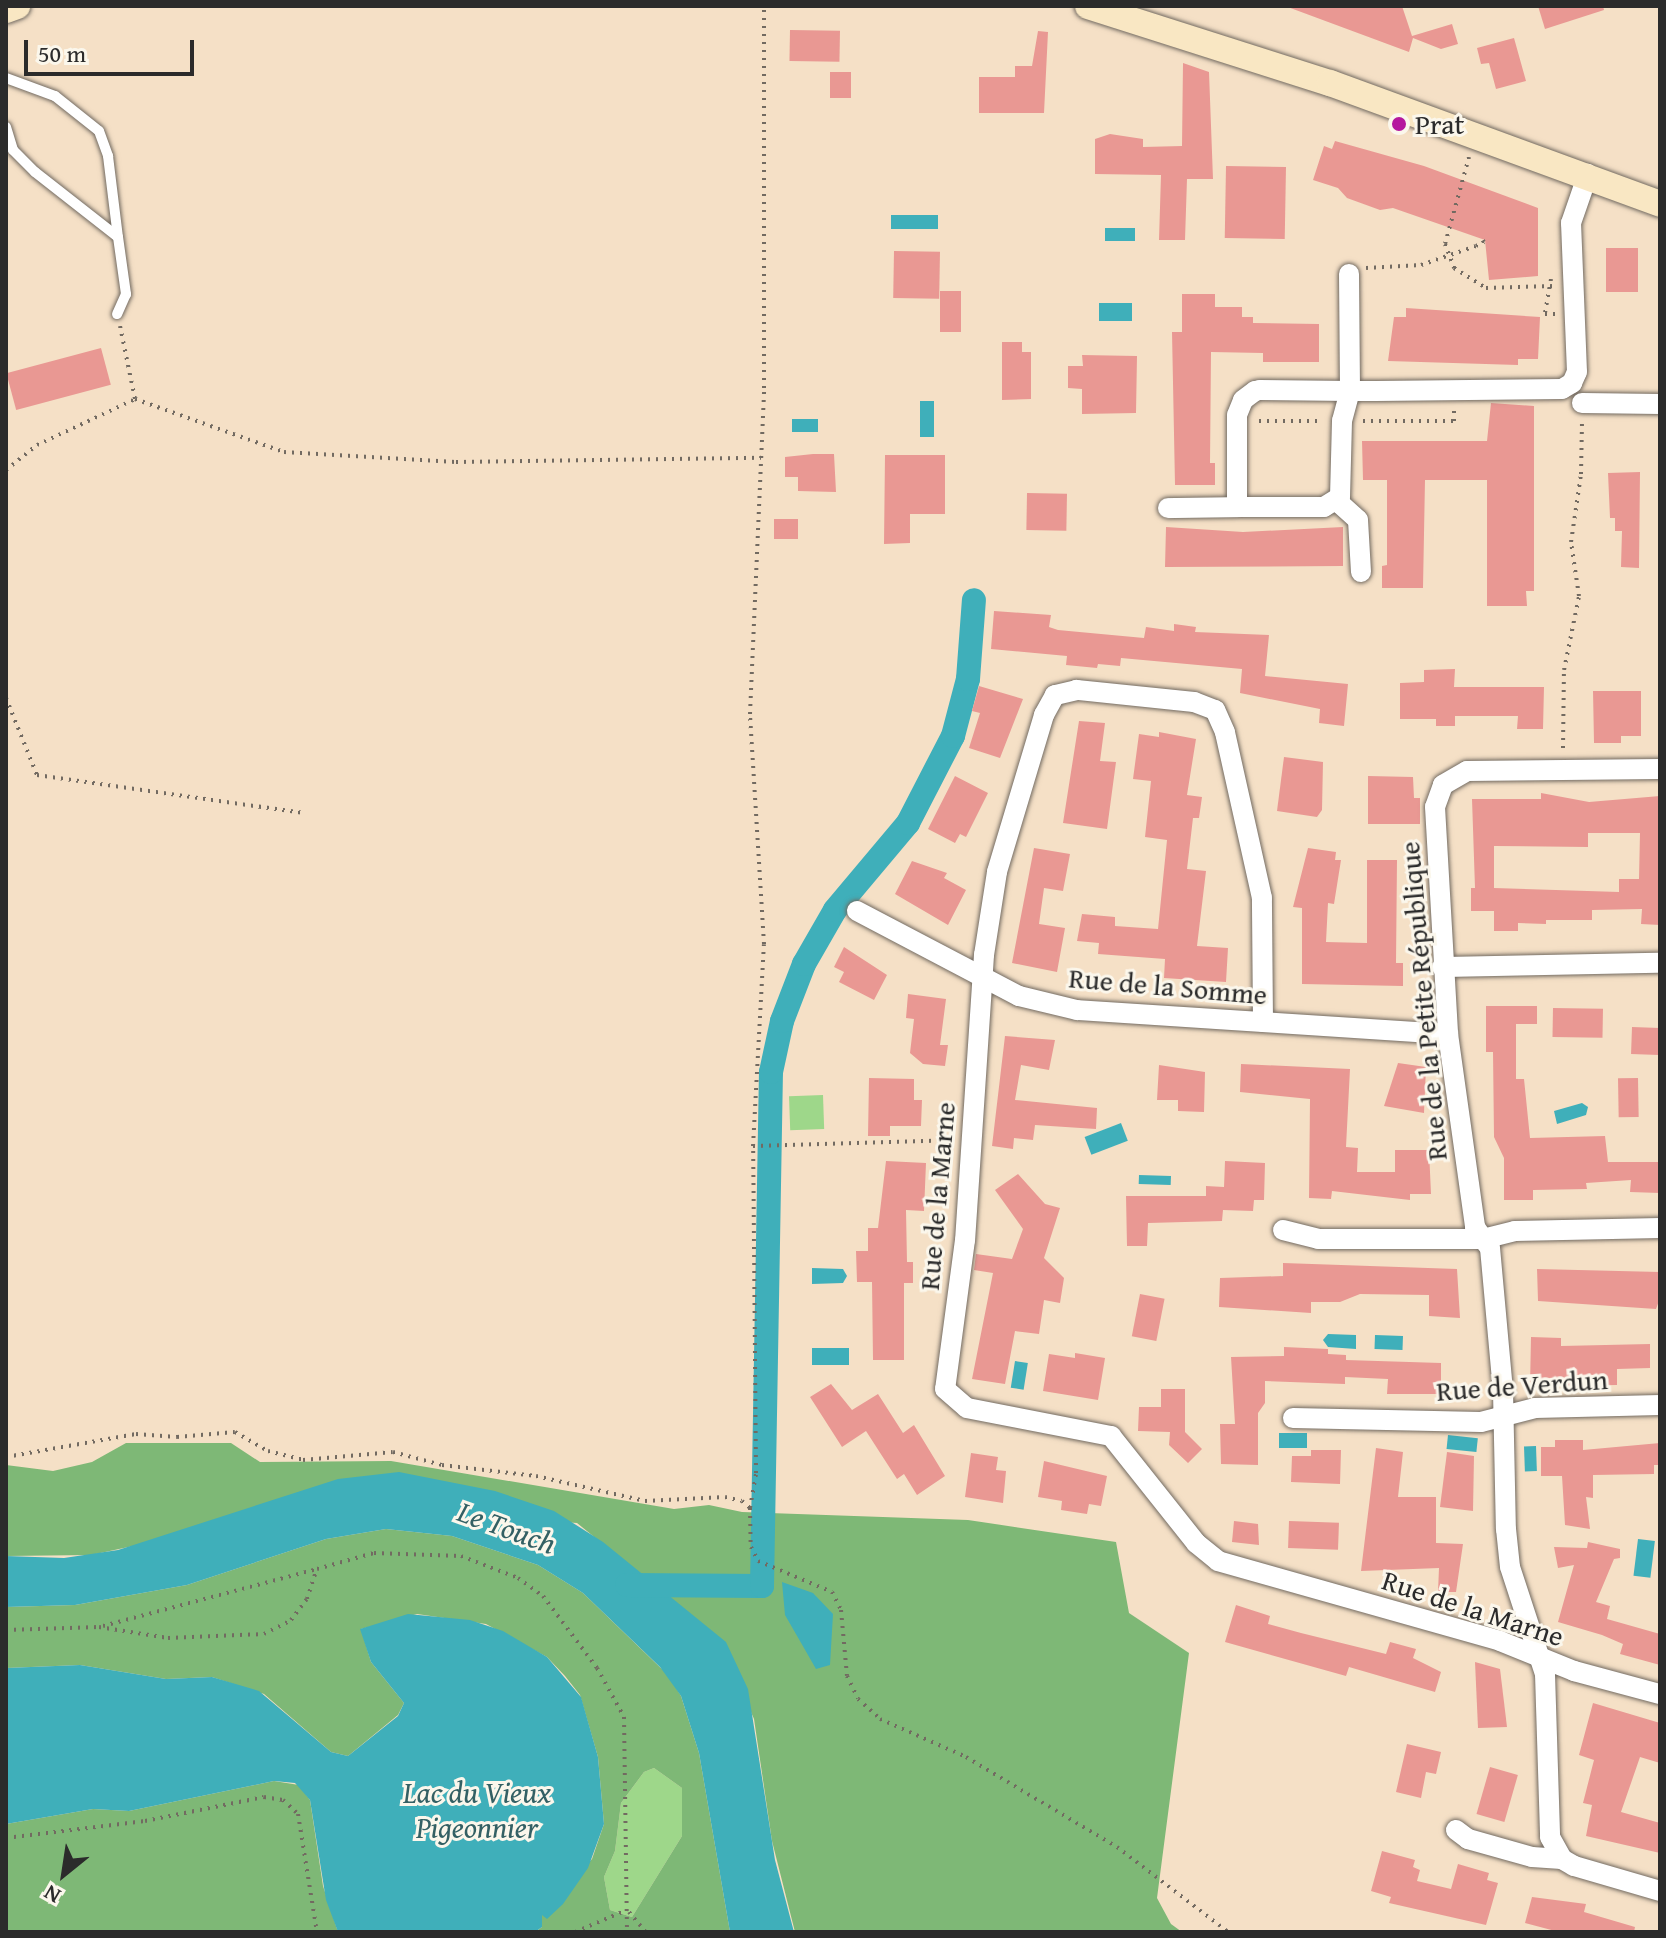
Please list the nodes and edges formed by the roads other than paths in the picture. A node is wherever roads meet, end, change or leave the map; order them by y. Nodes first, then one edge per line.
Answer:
1 (17, 6) edge
2 (1088, 6) edge
3 (6, 10) edge
4 (6, 78) edge
5 (6, 127) edge
6 (1588, 174) junction
7 (1660, 204) edge
8 (118, 237) junction
9 (1349, 274) road end
10 (1551, 292) road end
11 (1576, 293) junction
12 (117, 314) road end
13 (1350, 391) junction
14 (1582, 403) road end
15 (1660, 404) edge
16 (1337, 501) junction
17 (1237, 507) junction
18 (1168, 508) dead end
19 (1361, 572) dead end
20 (1660, 769) edge
21 (857, 911) dead end
22 (1660, 963) edge
23 (1442, 967) junction
24 (984, 981) junction
25 (1263, 1022) junction
26 (1448, 1034) junction
27 (1660, 1228) edge
28 (1283, 1230) dead end
29 (1483, 1239) junction
30 (1660, 1405) edge
31 (1503, 1417) junction
32 (1293, 1418) dead end
33 (1538, 1657) junction
34 (1660, 1694) edge
35 (1456, 1830) dead end
36 (1562, 1859) junction
37 (1660, 1891) edge

1 - 3 main road
2 - 6 main road
4 - 8 lane
5 - 8 lane
6 - 7 main road
6 - 11 street
8 - 12 lane
9 - 13 street
10 - 11 street
11 - 13 street
13 - 16 street
13 - 17 street
14 - 15 street
16 - 17 street
16 - 19 street
17 - 18 street
20 - 23 street, Rue de la Petite République
21 - 24 street, Rue de la Somme
22 - 23 street
23 - 26 street, Rue de la Petite République
24 - 25 street, Rue de la Somme
24 - 25 street, Rue de la Marne
24 - 33 street, Rue de la Marne
25 - 26 street, Rue de la Somme
26 - 29 street, Rue de la Petite République
27 - 29 street
28 - 29 street
29 - 31 street, Rue de la Petite République
30 - 31 street, Rue de Verdun
31 - 32 street, Rue de Verdun
31 - 33 street, Rue de la Petite République
33 - 34 street, Rue de la Marne
33 - 36 street, Rue de la Petite République
35 - 36 street
36 - 37 street

